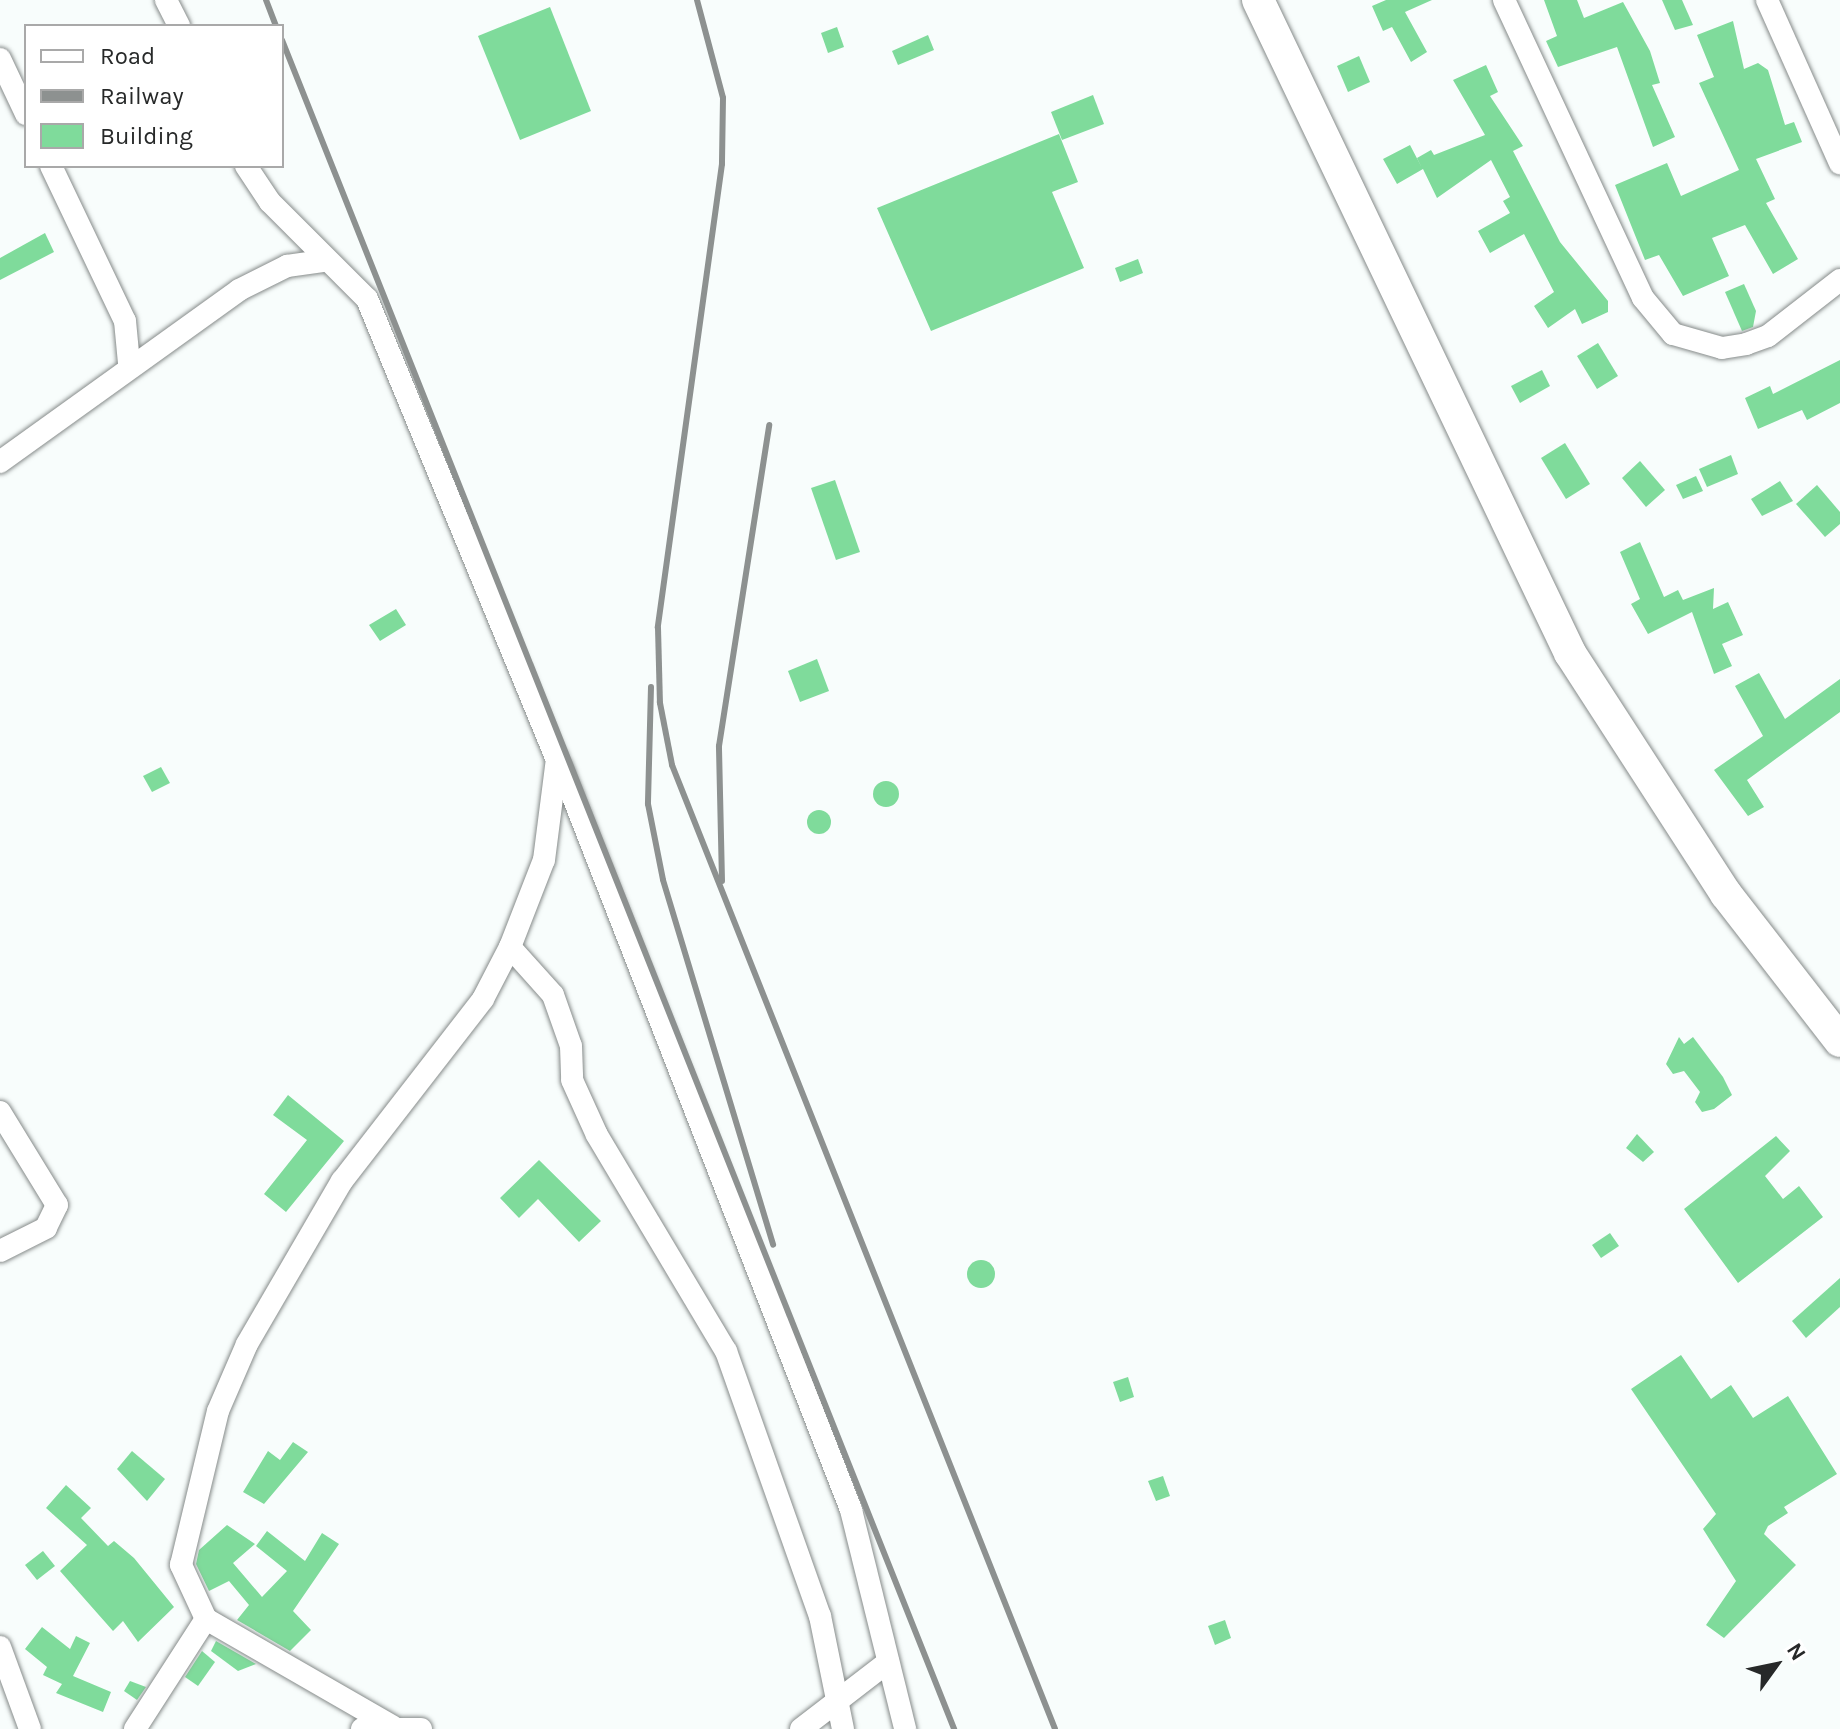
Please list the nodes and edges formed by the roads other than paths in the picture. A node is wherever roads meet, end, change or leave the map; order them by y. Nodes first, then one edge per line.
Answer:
1 (166, 0) edge
2 (1258, 0) edge
3 (1504, 0) edge
4 (1767, 0) edge
5 (178, 24) edge
6 (0, 59) edge
7 (24, 110) edge
8 (1840, 163) edge
9 (52, 168) edge
10 (248, 168) edge
11 (323, 261) junction
12 (1840, 280) edge
13 (129, 363) junction
14 (0, 462) edge
15 (557, 761) junction
16 (510, 947) junction
17 (1840, 1041) edge
18 (0, 1112) edge
19 (0, 1251) edge
20 (206, 1619) junction
21 (0, 1647) edge
22 (888, 1662) junction
23 (835, 1705) junction
24 (392, 1726) junction
25 (30, 1729) edge
26 (135, 1729) edge
27 (362, 1729) edge
28 (421, 1729) edge
29 (801, 1729) edge
30 (843, 1729) edge
31 (905, 1729) edge

1 - 5 street
2 - 17 main road
3 - 12 street
4 - 8 street
6 - 7 street
9 - 13 street
10 - 11 street
11 - 13 street
11 - 15 street
13 - 14 street
15 - 16 street
15 - 22 street
16 - 20 street
16 - 23 street
18 - 19 street
20 - 24 street
20 - 26 street
21 - 25 street
22 - 23 street
22 - 31 street
23 - 29 street
23 - 30 street
24 - 27 street
24 - 28 street

